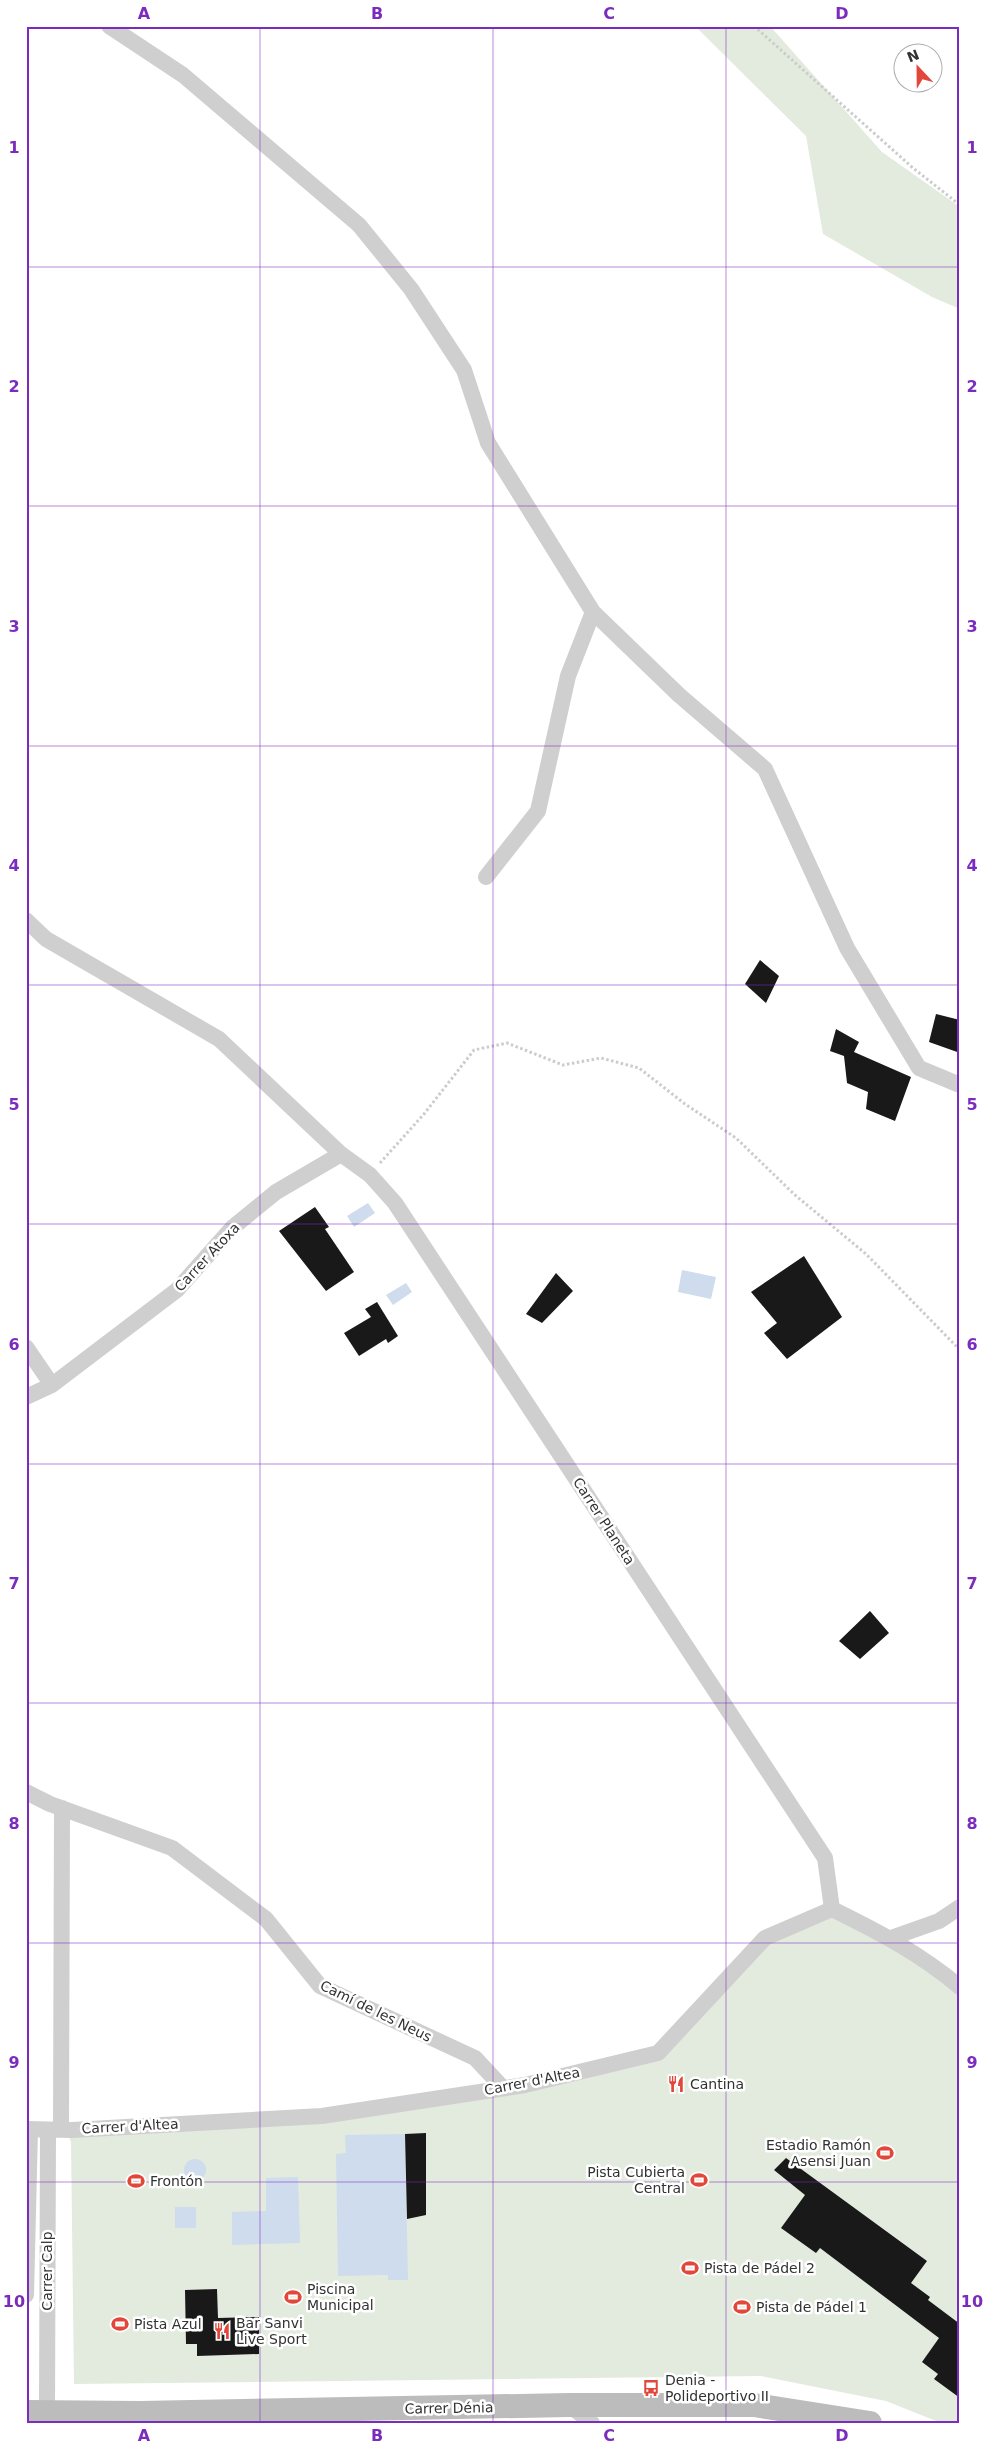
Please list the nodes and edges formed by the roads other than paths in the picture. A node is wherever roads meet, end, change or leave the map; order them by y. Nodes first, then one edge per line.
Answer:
1 (109, 26) edge
2 (593, 612) junction
3 (486, 877) dead end
4 (26, 920) edge
5 (960, 1085) edge
6 (341, 1154) junction
7 (26, 1347) edge
8 (52, 1385) junction
9 (26, 1397) edge
10 (26, 1792) edge
11 (62, 1808) junction
12 (960, 1907) edge
13 (832, 1909) junction
14 (891, 1938) junction
15 (960, 1987) edge
16 (503, 2088) junction
17 (28, 2129) edge
18 (54, 2130) junction
19 (26, 2296) edge
20 (569, 2406) junction
21 (36, 2412) edge
22 (414, 2416) edge
23 (137, 2418) edge
24 (866, 2422) edge
25 (592, 2423) edge

1 - 2 street
2 - 3 street
2 - 5 street
4 - 6 street, Carrer Planeta
6 - 8 street, Carrer Atoxa
6 - 13 street, Carrer Planeta
7 - 8 street
8 - 9 street, Carrer Atoxa
10 - 11 street, Camí de les Neus
11 - 16 street, Camí de les Neus
11 - 18 street, Carrer Calp
12 - 14 street
13 - 14 street
13 - 16 street, Carrer d'Altea
14 - 15 street
16 - 18 street, Carrer d'Altea
17 - 18 street, Carrer d'Altea
17 - 19 street, Carrer Calp
18 - 21 street, Carrer Calp
20 - 22 street, Carrer Dénia
20 - 24 street, Carrer Dénia
20 - 25 street
21 - 23 street, Carrer Dénia
22 - 23 street, Carrer Dénia

